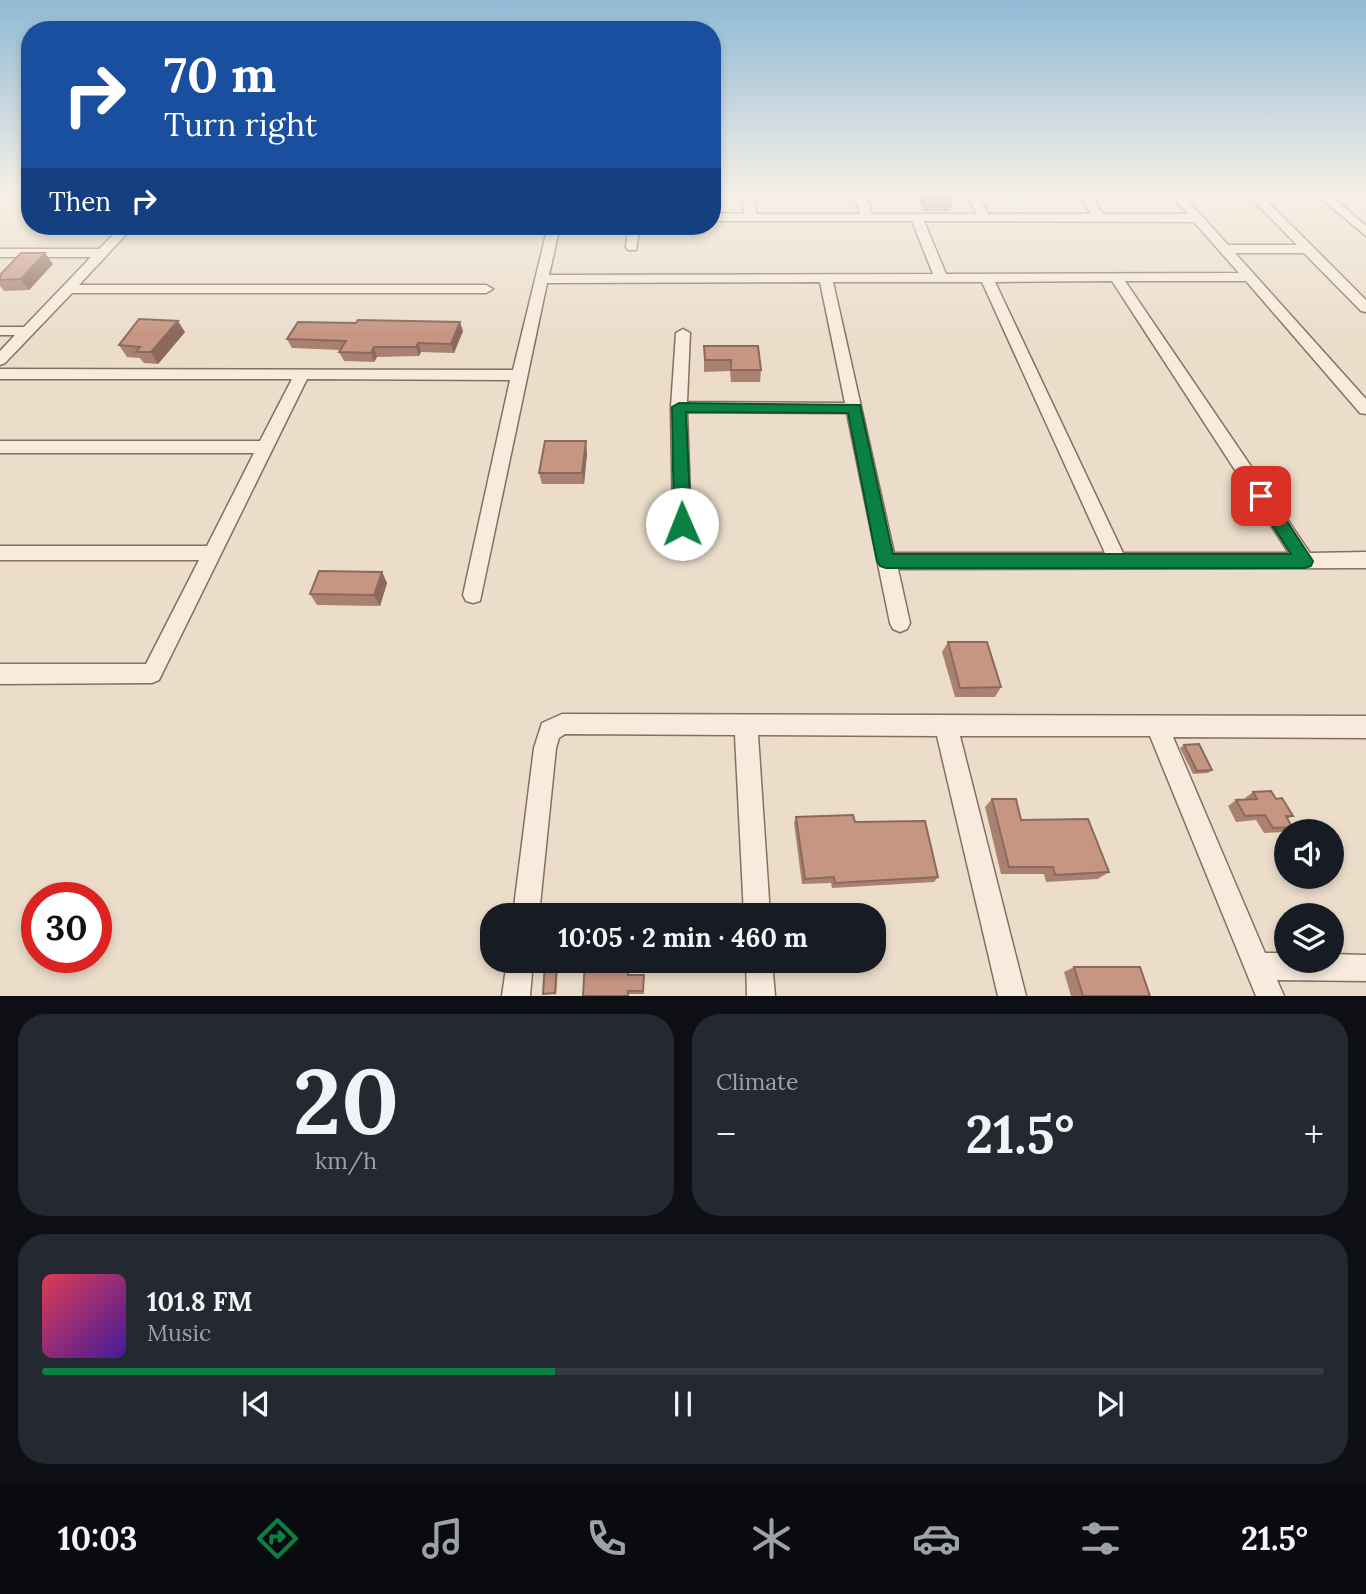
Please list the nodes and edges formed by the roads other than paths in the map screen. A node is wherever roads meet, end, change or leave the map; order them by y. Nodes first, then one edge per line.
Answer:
1 (114, 240) edge
2 (551, 240) edge
3 (633, 240) edge
4 (926, 240) edge
5 (1218, 240) edge
6 (1299, 240) edge
7 (632, 247) dead end
8 (1226, 249) junction
9 (1308, 249) junction
10 (0, 253) edge
11 (102, 253) junction
12 (940, 276) junction
13 (1116, 277) junction
14 (1249, 277) junction
15 (988, 278) junction
16 (542, 279) junction
17 (826, 279) junction
18 (68, 289) junction
19 (486, 289) dead end
20 (1366, 308) edge
21 (0, 331) edge
22 (28, 331) junction
23 (682, 333) dead end
24 (0, 360) edge
25 (0, 374) edge
26 (302, 375) junction
27 (519, 375) junction
28 (679, 407) junction
29 (855, 408) junction
30 (1366, 409) edge
31 (0, 447) edge
32 (266, 447) junction
33 (682, 524) dead end
34 (0, 552) edge
35 (214, 553) junction
36 (1366, 560) edge
37 (886, 561) junction
38 (1305, 561) junction
39 (1118, 562) junction
40 (473, 595) dead end
41 (900, 622) dead end
42 (0, 674) edge
43 (746, 725) junction
44 (946, 725) junction
45 (1157, 726) junction
46 (1366, 727) edge
47 (527, 903) edge
48 (756, 903) edge
49 (1257, 965) junction
50 (1366, 968) edge
51 (519, 973) edge
52 (760, 973) edge
53 (516, 996) edge
54 (761, 996) edge
55 (1012, 996) edge
56 (1269, 996) edge

1 - 11 street
2 - 16 street
3 - 7 street
4 - 12 street
5 - 8 street
6 - 9 street
8 - 9 street
8 - 14 street
9 - 20 street
10 - 11 street
11 - 18 street
12 - 15 street
12 - 17 street
13 - 14 street
13 - 15 street
13 - 38 street
14 - 30 street
15 - 39 street
16 - 17 street
16 - 27 street
17 - 29 street
18 - 19 street
18 - 22 street
21 - 22 street
22 - 24 street
23 - 28 street
25 - 26 street
26 - 27 street
26 - 32 street
27 - 40 street
28 - 29 street
28 - 33 street
29 - 37 street
31 - 32 street
32 - 35 street
34 - 35 street
35 - 42 street
36 - 38 street
37 - 39 street
37 - 41 street
38 - 39 street
43 - 44 street
43 - 47 street
43 - 48 street
44 - 45 street
44 - 55 street
45 - 46 street
45 - 49 street
49 - 50 street
49 - 56 street
51 - 53 street
52 - 54 street

